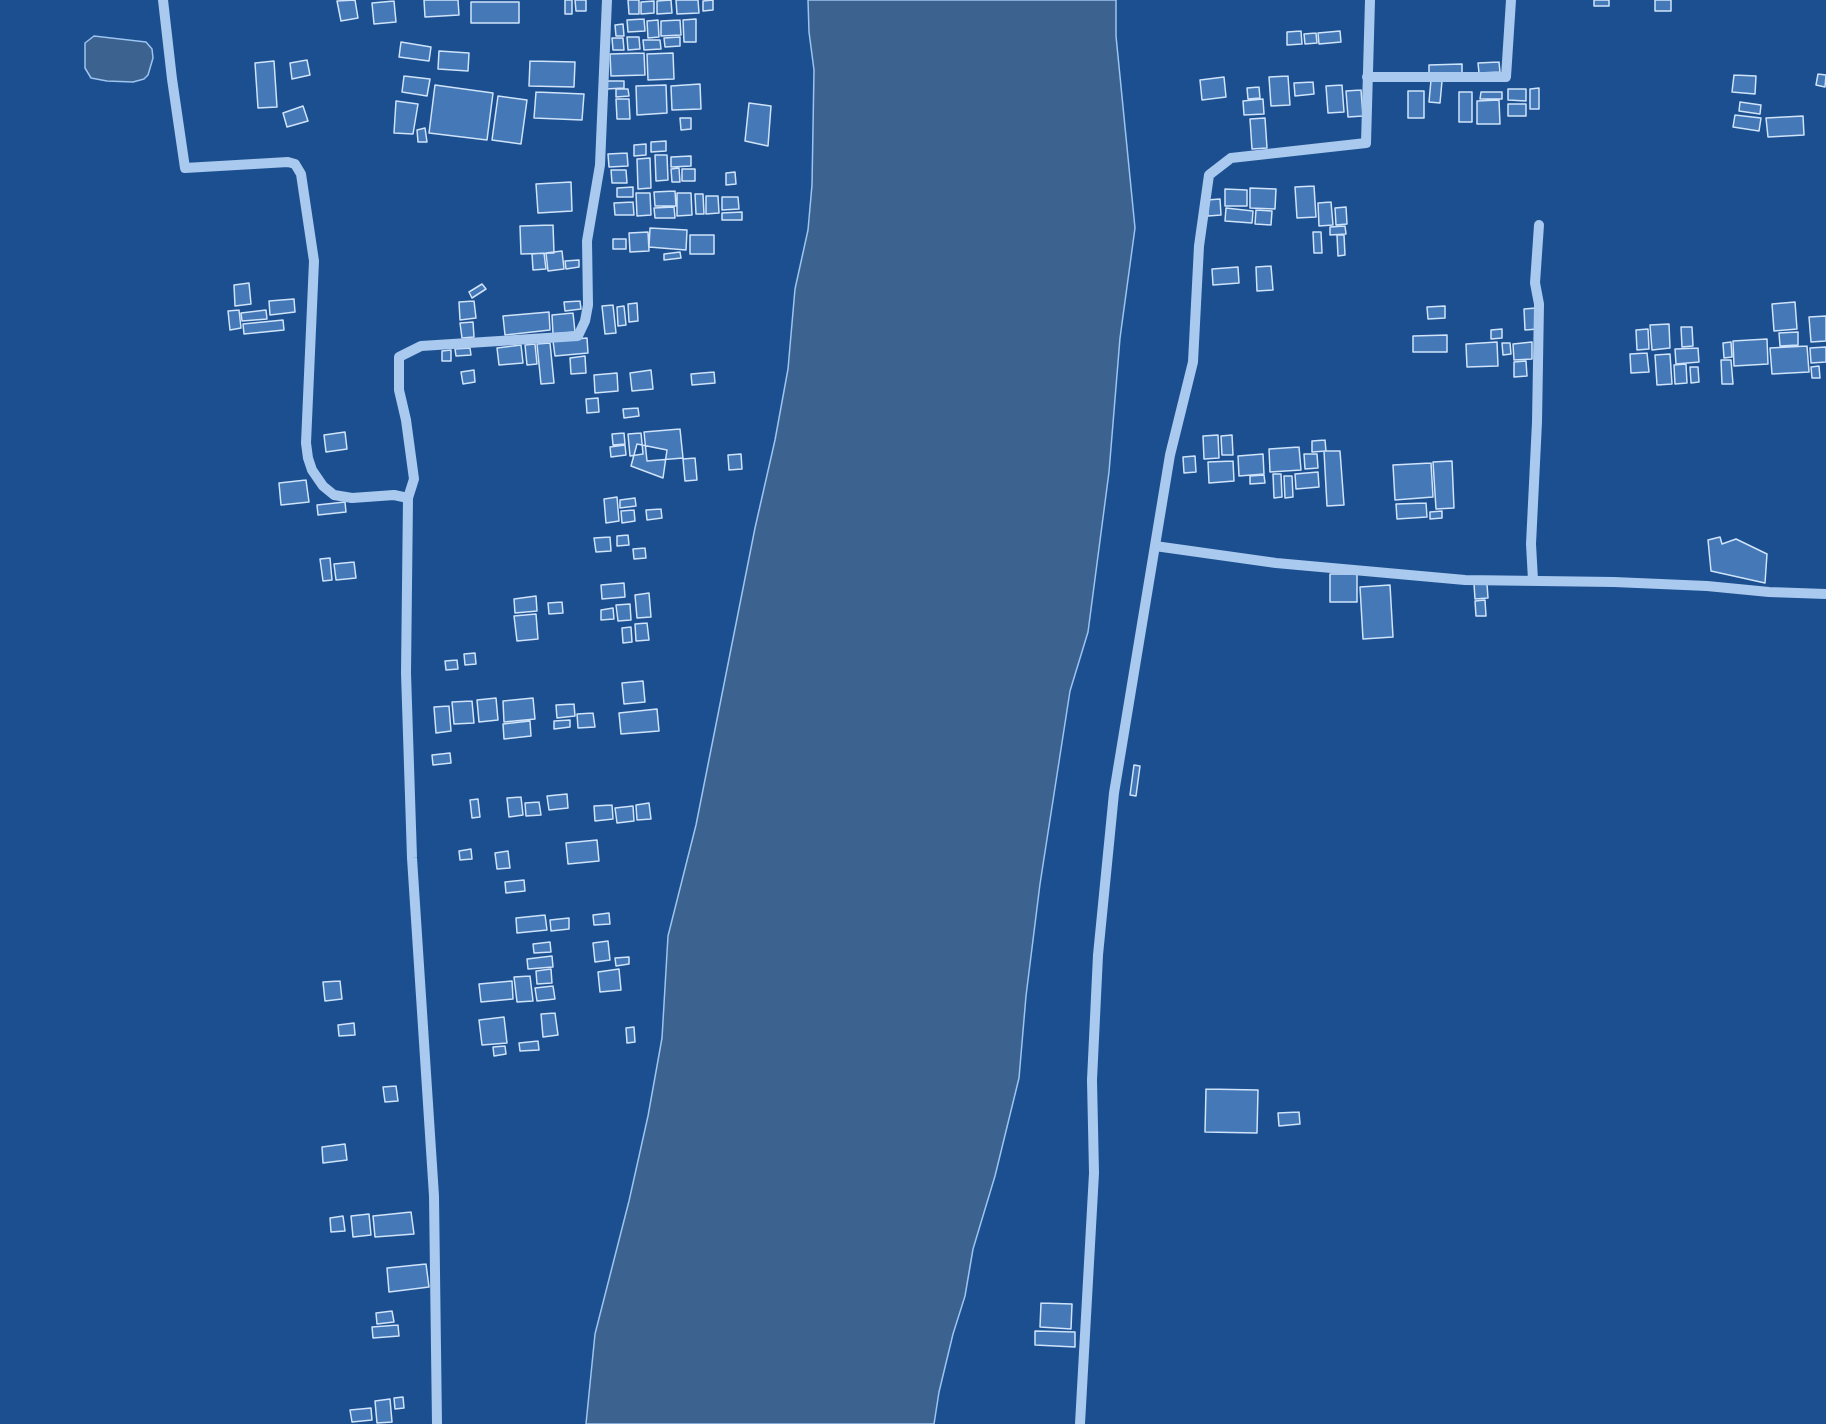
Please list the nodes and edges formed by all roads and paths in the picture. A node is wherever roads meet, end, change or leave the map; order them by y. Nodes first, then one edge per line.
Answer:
1 (163, 0) edge
2 (607, 0) edge
3 (1370, 0) edge
4 (1511, 0) edge
5 (1367, 77) junction
6 (1539, 225) dead end
7 (408, 498) junction
8 (1155, 546) junction
9 (1533, 580) junction
10 (1826, 594) edge
11 (437, 1424) edge
12 (1080, 1424) edge

1 - 7 street
2 - 7 street
3 - 5 street
4 - 5 street
5 - 8 street
6 - 9 street
7 - 11 street
8 - 9 street
8 - 12 street
9 - 10 street

